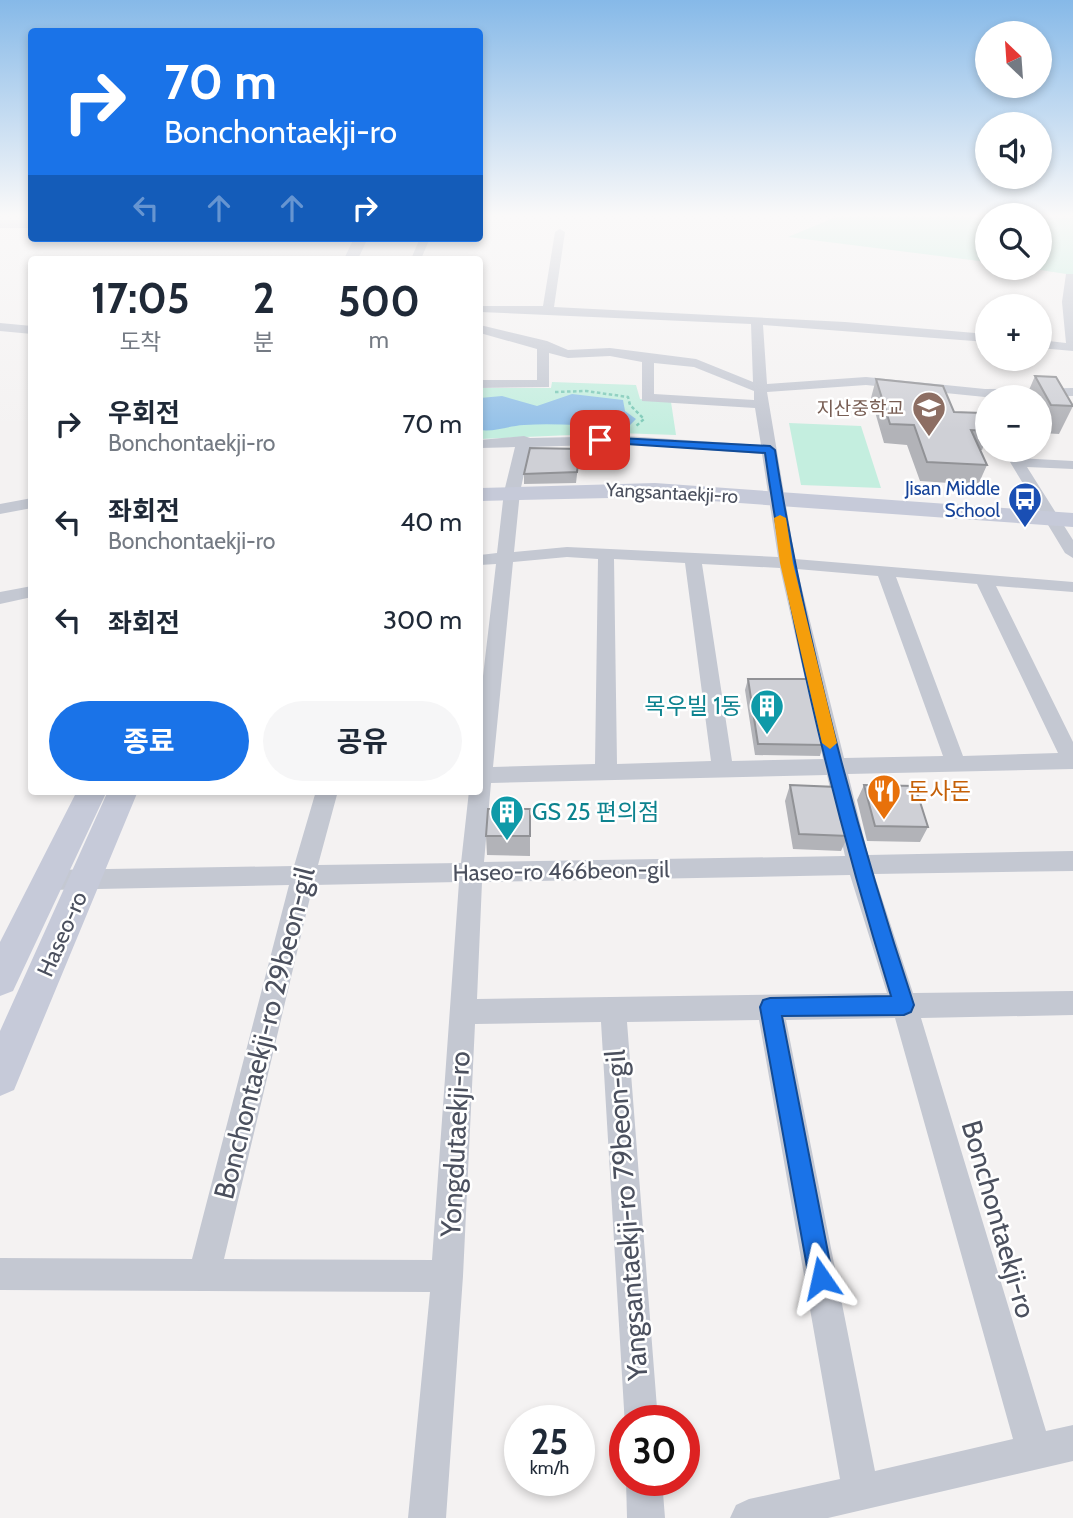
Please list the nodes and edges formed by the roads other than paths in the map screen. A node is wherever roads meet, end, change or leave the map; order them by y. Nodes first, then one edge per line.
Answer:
1 (551, 288) edge
2 (1069, 288) edge
3 (483, 309) edge
4 (548, 310) junction
5 (757, 321) junction
6 (0, 327) edge
7 (28, 330) edge
8 (483, 330) edge
9 (975, 337) edge
10 (543, 344) junction
11 (1052, 345) edge
12 (648, 359) junction
13 (483, 384) edge
14 (1052, 390) edge
15 (1073, 392) edge
16 (975, 394) edge
17 (761, 397) junction
18 (524, 440) junction
19 (483, 444) edge
20 (770, 450) junction
21 (1019, 462) edge
22 (1052, 462) edge
23 (1073, 465) edge
24 (512, 492) junction
25 (483, 495) edge
26 (777, 499) junction
27 (28, 504) edge
28 (0, 509) edge
29 (1064, 520) edge
30 (1073, 553) edge
31 (606, 554) junction
32 (507, 556) junction
33 (693, 558) junction
34 (483, 560) edge
35 (787, 563) junction
36 (885, 571) junction
37 (984, 580) junction
38 (1073, 587) edge
39 (28, 592) edge
40 (0, 598) edge
41 (1073, 761) edge
42 (956, 764) junction
43 (835, 767) junction
44 (723, 769) junction
45 (606, 772) junction
46 (484, 775) junction
47 (483, 783) edge
48 (90, 795) edge
49 (121, 795) edge
50 (326, 795) edge
51 (481, 795) edge
52 (1073, 861) edge
53 (859, 865) junction
54 (471, 873) junction
55 (303, 876) junction
56 (48, 880) junction
57 (86, 880) junction
58 (0, 979) edge
59 (904, 1005) junction
60 (770, 1007) junction
61 (1071, 1007) edge
62 (612, 1010) junction
63 (463, 1012) junction
64 (0, 1076) edge
65 (0, 1274) edge
66 (204, 1275) junction
67 (447, 1276) junction
68 (639, 1405) edge
69 (1073, 1443) edge
70 (1034, 1451) junction
71 (861, 1494) junction
72 (645, 1496) edge
73 (427, 1518) edge
74 (646, 1518) edge
75 (749, 1518) edge

1 - 4 street
2 - 11 street
3 - 4 street
4 - 5 street
5 - 9 street
5 - 17 street, Bonchontaekji-ro
6 - 7 street
8 - 10 street
10 - 12 street
10 - 13 street
12 - 17 street
12 - 17 street
14 - 15 street
16 - 17 street
17 - 20 street, Bonchontaekji-ro
18 - 19 street
18 - 20 street
18 - 24 street, Yongdutaekji-ro
20 - 26 street, Bonchontaekji-ro
21 - 29 street
22 - 23 street
24 - 25 street, Yangsantaekji-ro
24 - 26 street, Yangsantaekji-ro
24 - 32 street, Yongdutaekji-ro
26 - 29 street, Yangsantaekji-ro
26 - 35 street, Bonchontaekji-ro
27 - 28 street
29 - 30 street
31 - 32 street
31 - 33 street
31 - 45 street
32 - 34 street
32 - 46 street, Yongdutaekji-ro
33 - 35 street
33 - 44 street
35 - 36 street
35 - 43 street, Bonchontaekji-ro
36 - 37 street
36 - 42 street
37 - 38 street
37 - 41 street
39 - 40 street
41 - 42 street
42 - 43 street
43 - 44 street
43 - 53 street, Bonchontaekji-ro
44 - 45 street
45 - 46 street
46 - 47 street, Yongdutaekji-ro
48 - 56 street, Haseo-ro
49 - 57 street, Haseo-ro
50 - 55 street, Bonchontaekji-ro 29beon-gil
51 - 54 street, Yongdutaekji-ro
52 - 53 street, Haseo-ro 466beon-gil
53 - 54 street, Haseo-ro 466beon-gil
53 - 59 street, Bonchontaekji-ro
54 - 55 street, Haseo-ro 466beon-gil
54 - 63 street, Yongdutaekji-ro
55 - 57 street, Haseo-ro 466beon-gil
55 - 66 street, Bonchontaekji-ro 29beon-gil
56 - 57 street, Haseo-ro 466beon-gil
56 - 58 street, Haseo-ro
57 - 64 street, Haseo-ro
59 - 60 street
59 - 61 street
59 - 70 street, Bonchontaekji-ro
60 - 62 street
60 - 71 street
62 - 63 street
62 - 68 street, Yangsantaekji-ro 79beon-gil
63 - 67 street, Yongdutaekji-ro
65 - 66 street
66 - 67 street
67 - 73 street, Yongdutaekji-ro
69 - 70 street
70 - 71 street
71 - 75 street
72 - 74 street

